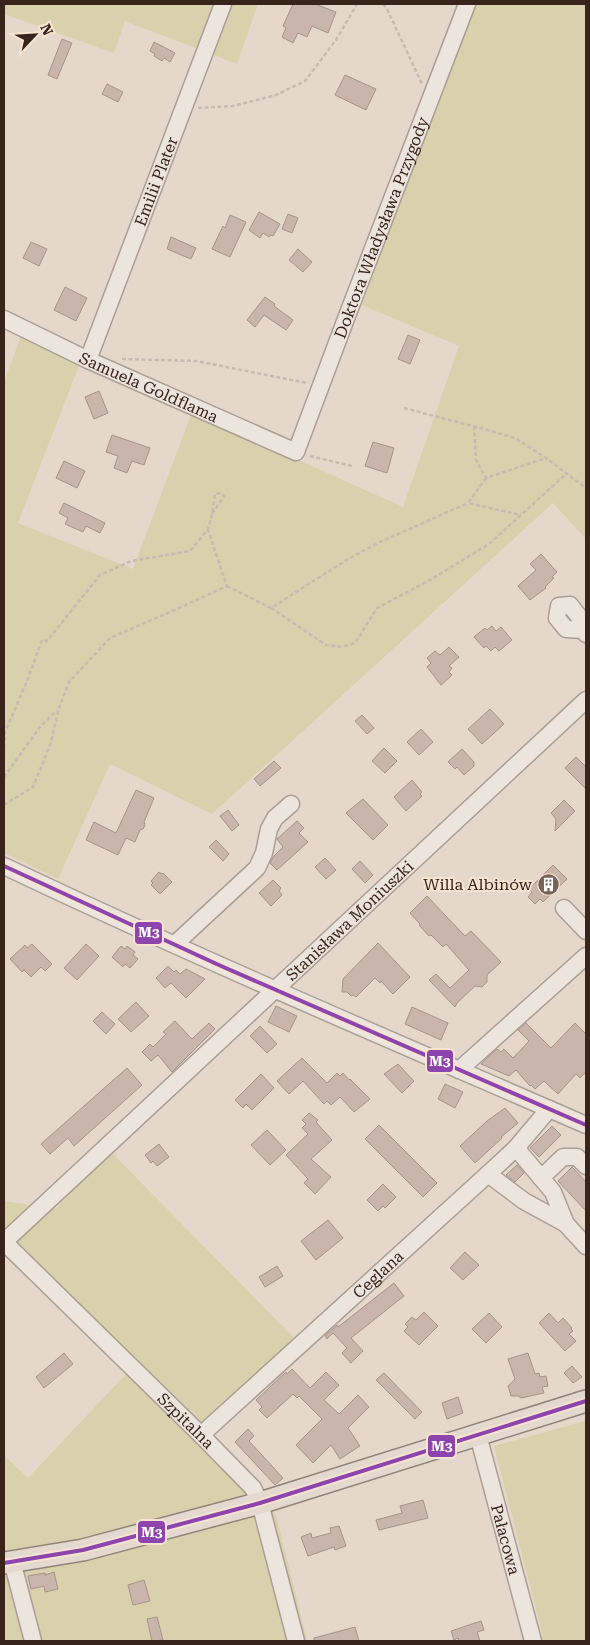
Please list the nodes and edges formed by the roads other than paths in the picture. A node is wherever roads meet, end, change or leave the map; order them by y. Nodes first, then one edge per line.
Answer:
1 (223, 4) edge
2 (467, 4) edge
3 (4, 319) edge
4 (88, 360) junction
5 (296, 452) joint
6 (586, 700) edge
7 (291, 804) dead end
8 (4, 866) edge
9 (564, 908) dead end
10 (586, 931) edge
11 (175, 944) junction
12 (586, 956) edge
13 (276, 990) junction
14 (458, 1070) junction
15 (549, 1109) junction
16 (586, 1125) edge
17 (516, 1148) junction
18 (586, 1166) edge
19 (488, 1174) junction
20 (541, 1178) junction
21 (566, 1224) junction
22 (4, 1242) edge
23 (586, 1246) edge
24 (586, 1401) edge
25 (202, 1434) junction
26 (478, 1435) junction
27 (260, 1503) junction
28 (8, 1562) edge
29 (33, 1641) edge
30 (296, 1641) edge
31 (533, 1641) edge

1 - 4 street, Emilii Plater
2 - 5 street, Doktora Władysława Przygody
3 - 4 street, Samuela Goldflama
4 - 5 street, Samuela Goldflama
6 - 13 street, Stanisława Moniuszki
7 - 11 street
8 - 11 street
9 - 10 street
11 - 13 street
12 - 14 street
13 - 14 street
13 - 22 street, Stanisława Moniuszki
14 - 15 street
15 - 16 street
15 - 17 street, Ceglana
17 - 19 street, Ceglana
17 - 20 street
18 - 20 street
19 - 21 street
19 - 25 street, Ceglana
20 - 21 street
21 - 23 street
22 - 25 street, Szpitalna
24 - 26 main road
25 - 27 street, Szpitalna
26 - 27 main road
26 - 31 street, Pałacowa
27 - 28 main road
27 - 30 street, Szpitalna
28 - 29 street

